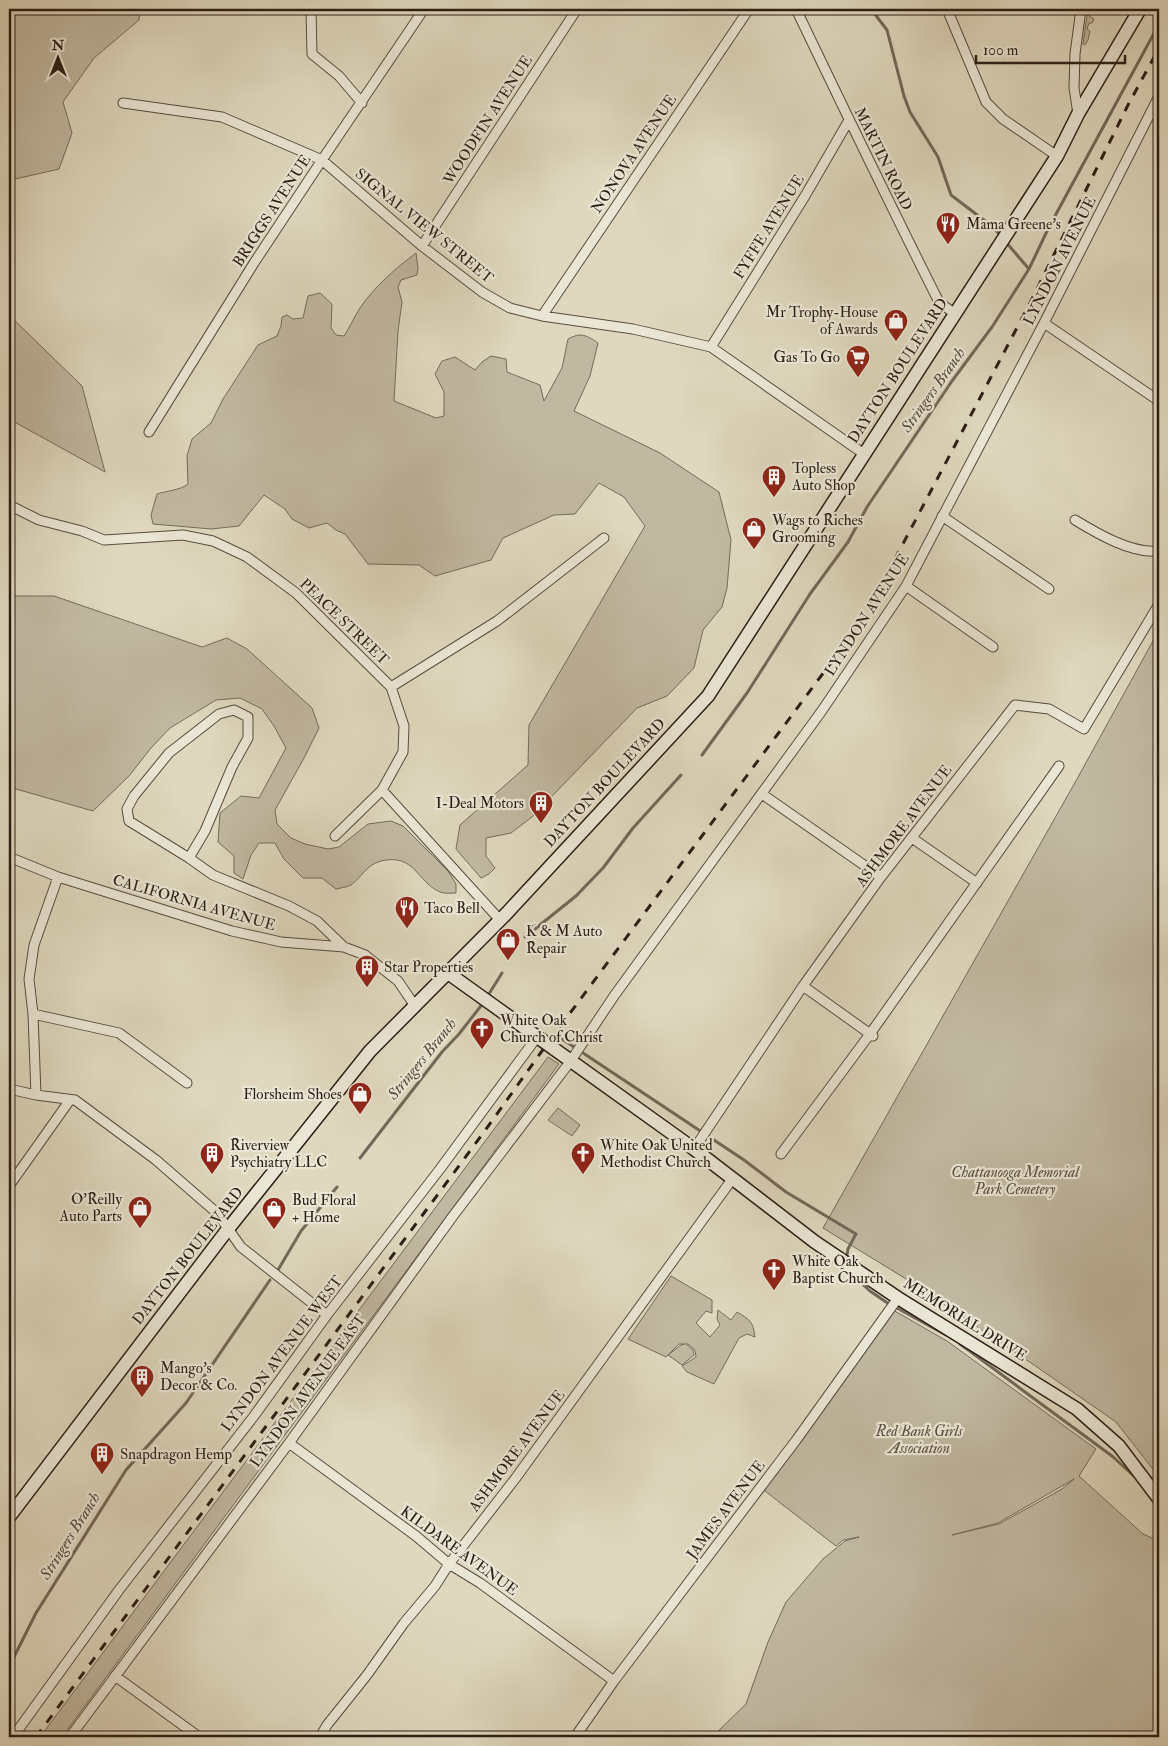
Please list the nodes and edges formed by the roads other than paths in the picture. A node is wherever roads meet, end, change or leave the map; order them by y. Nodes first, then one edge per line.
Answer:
1 (311, 9) edge
2 (424, 9) edge
3 (576, 9) edge
4 (749, 9) edge
5 (796, 9) edge
6 (947, 9) edge
7 (1080, 9) edge
8 (1140, 9) edge
9 (1159, 96) edge
10 (123, 103) dead end
11 (362, 103) junction
12 (1078, 114) junction
13 (849, 120) junction
14 (1057, 156) junction
15 (322, 160) junction
16 (422, 246) junction
17 (955, 314) junction
18 (542, 316) junction
19 (1044, 323) junction
20 (710, 347) junction
21 (1159, 401) edge
22 (149, 432) dead end
23 (864, 454) junction
24 (9, 505) edge
25 (942, 516) junction
26 (1075, 520) dead end
27 (604, 538) dead end
28 (1159, 552) edge
29 (906, 586) junction
30 (1049, 590) dead end
31 (1159, 604) edge
32 (993, 647) dead end
33 (390, 687) junction
34 (1059, 766) dead end
35 (382, 790) junction
36 (762, 794) junction
37 (335, 836) dead end
38 (912, 838) junction
39 (9, 857) edge
40 (189, 858) junction
41 (58, 877) junction
42 (881, 878) junction
43 (977, 883) junction
44 (500, 920) junction
45 (344, 947) junction
46 (448, 973) junction
47 (803, 986) junction
48 (415, 1006) junction
49 (33, 1014) junction
50 (872, 1035) junction
51 (537, 1036) junction
52 (570, 1062) junction
53 (187, 1083) dead end
54 (9, 1089) edge
55 (36, 1095) junction
56 (70, 1100) junction
57 (694, 1149) junction
58 (780, 1154) dead end
59 (733, 1178) junction
60 (9, 1186) edge
61 (228, 1229) junction
62 (898, 1298) junction
63 (327, 1315) junction
64 (288, 1443) junction
65 (1159, 1499) edge
66 (9, 1517) edge
67 (449, 1564) junction
68 (115, 1676) junction
69 (614, 1682) junction
70 (13, 1737) edge
71 (70, 1737) edge
72 (199, 1737) edge
73 (320, 1737) edge
74 (575, 1737) edge

1 - 11 street
2 - 11 street, BRIGGS AVENUE
3 - 16 street, WOODFIN AVENUE
4 - 18 street, NONOVA AVENUE
5 - 13 street, MARTIN ROAD
6 - 14 street
7 - 12 street
8 - 12 main road, DAYTON BOULEVARD
9 - 19 street, LYNDON AVENUE
10 - 15 street, SIGNAL VIEW STREET
11 - 15 street, BRIGGS AVENUE
12 - 14 main road, DAYTON BOULEVARD
13 - 17 street, MARTIN ROAD
13 - 20 street, FYFFE AVENUE
14 - 17 main road, DAYTON BOULEVARD
15 - 16 street, SIGNAL VIEW STREET
15 - 22 street, BRIGGS AVENUE
16 - 18 street, SIGNAL VIEW STREET
17 - 23 main road, DAYTON BOULEVARD
18 - 20 street, SIGNAL VIEW STREET
19 - 21 street
19 - 25 street, LYNDON AVENUE
20 - 23 street, SIGNAL VIEW STREET
23 - 44 main road, DAYTON BOULEVARD
24 - 33 street, PEACE STREET
25 - 29 street, LYNDON AVENUE
25 - 30 street
26 - 28 street
27 - 33 street
29 - 32 street
29 - 36 street, LYNDON AVENUE
31 - 38 street, ASHMORE AVENUE
33 - 35 street, PEACE STREET
34 - 43 street
35 - 37 street, PEACE STREET
35 - 44 street
36 - 42 street
36 - 52 street, LYNDON AVENUE
38 - 42 street, ASHMORE AVENUE
38 - 43 street
39 - 41 street, CALIFORNIA AVENUE
40 - 40 street
40 - 45 street
41 - 45 street, CALIFORNIA AVENUE
41 - 49 street
42 - 47 street, ASHMORE AVENUE
43 - 50 street
44 - 46 main road, DAYTON BOULEVARD
45 - 48 street, CALIFORNIA AVENUE
46 - 48 main road, DAYTON BOULEVARD
46 - 51 main road, MEMORIAL DRIVE
47 - 50 street
47 - 57 street, ASHMORE AVENUE
48 - 61 main road, DAYTON BOULEVARD
49 - 53 street
49 - 55 street
50 - 58 street
51 - 52 main road, MEMORIAL DRIVE
51 - 63 street, LYNDON AVENUE WEST
52 - 57 main road, MEMORIAL DRIVE
52 - 64 street, LYNDON AVENUE EAST
54 - 55 street
55 - 56 street
56 - 60 street
56 - 61 street
57 - 59 main road, MEMORIAL DRIVE
59 - 62 main road, MEMORIAL DRIVE
59 - 67 street, ASHMORE AVENUE
61 - 63 street
61 - 66 main road, DAYTON BOULEVARD
62 - 65 main road, MEMORIAL DRIVE
62 - 69 street, JAMES AVENUE
63 - 70 street, LYNDON AVENUE WEST
64 - 67 street, KILDARE AVENUE
64 - 68 street, LYNDON AVENUE EAST
67 - 69 street, KILDARE AVENUE
67 - 73 street, ASHMORE AVENUE
68 - 71 street, LYNDON AVENUE EAST
68 - 72 street
69 - 74 street, JAMES AVENUE

